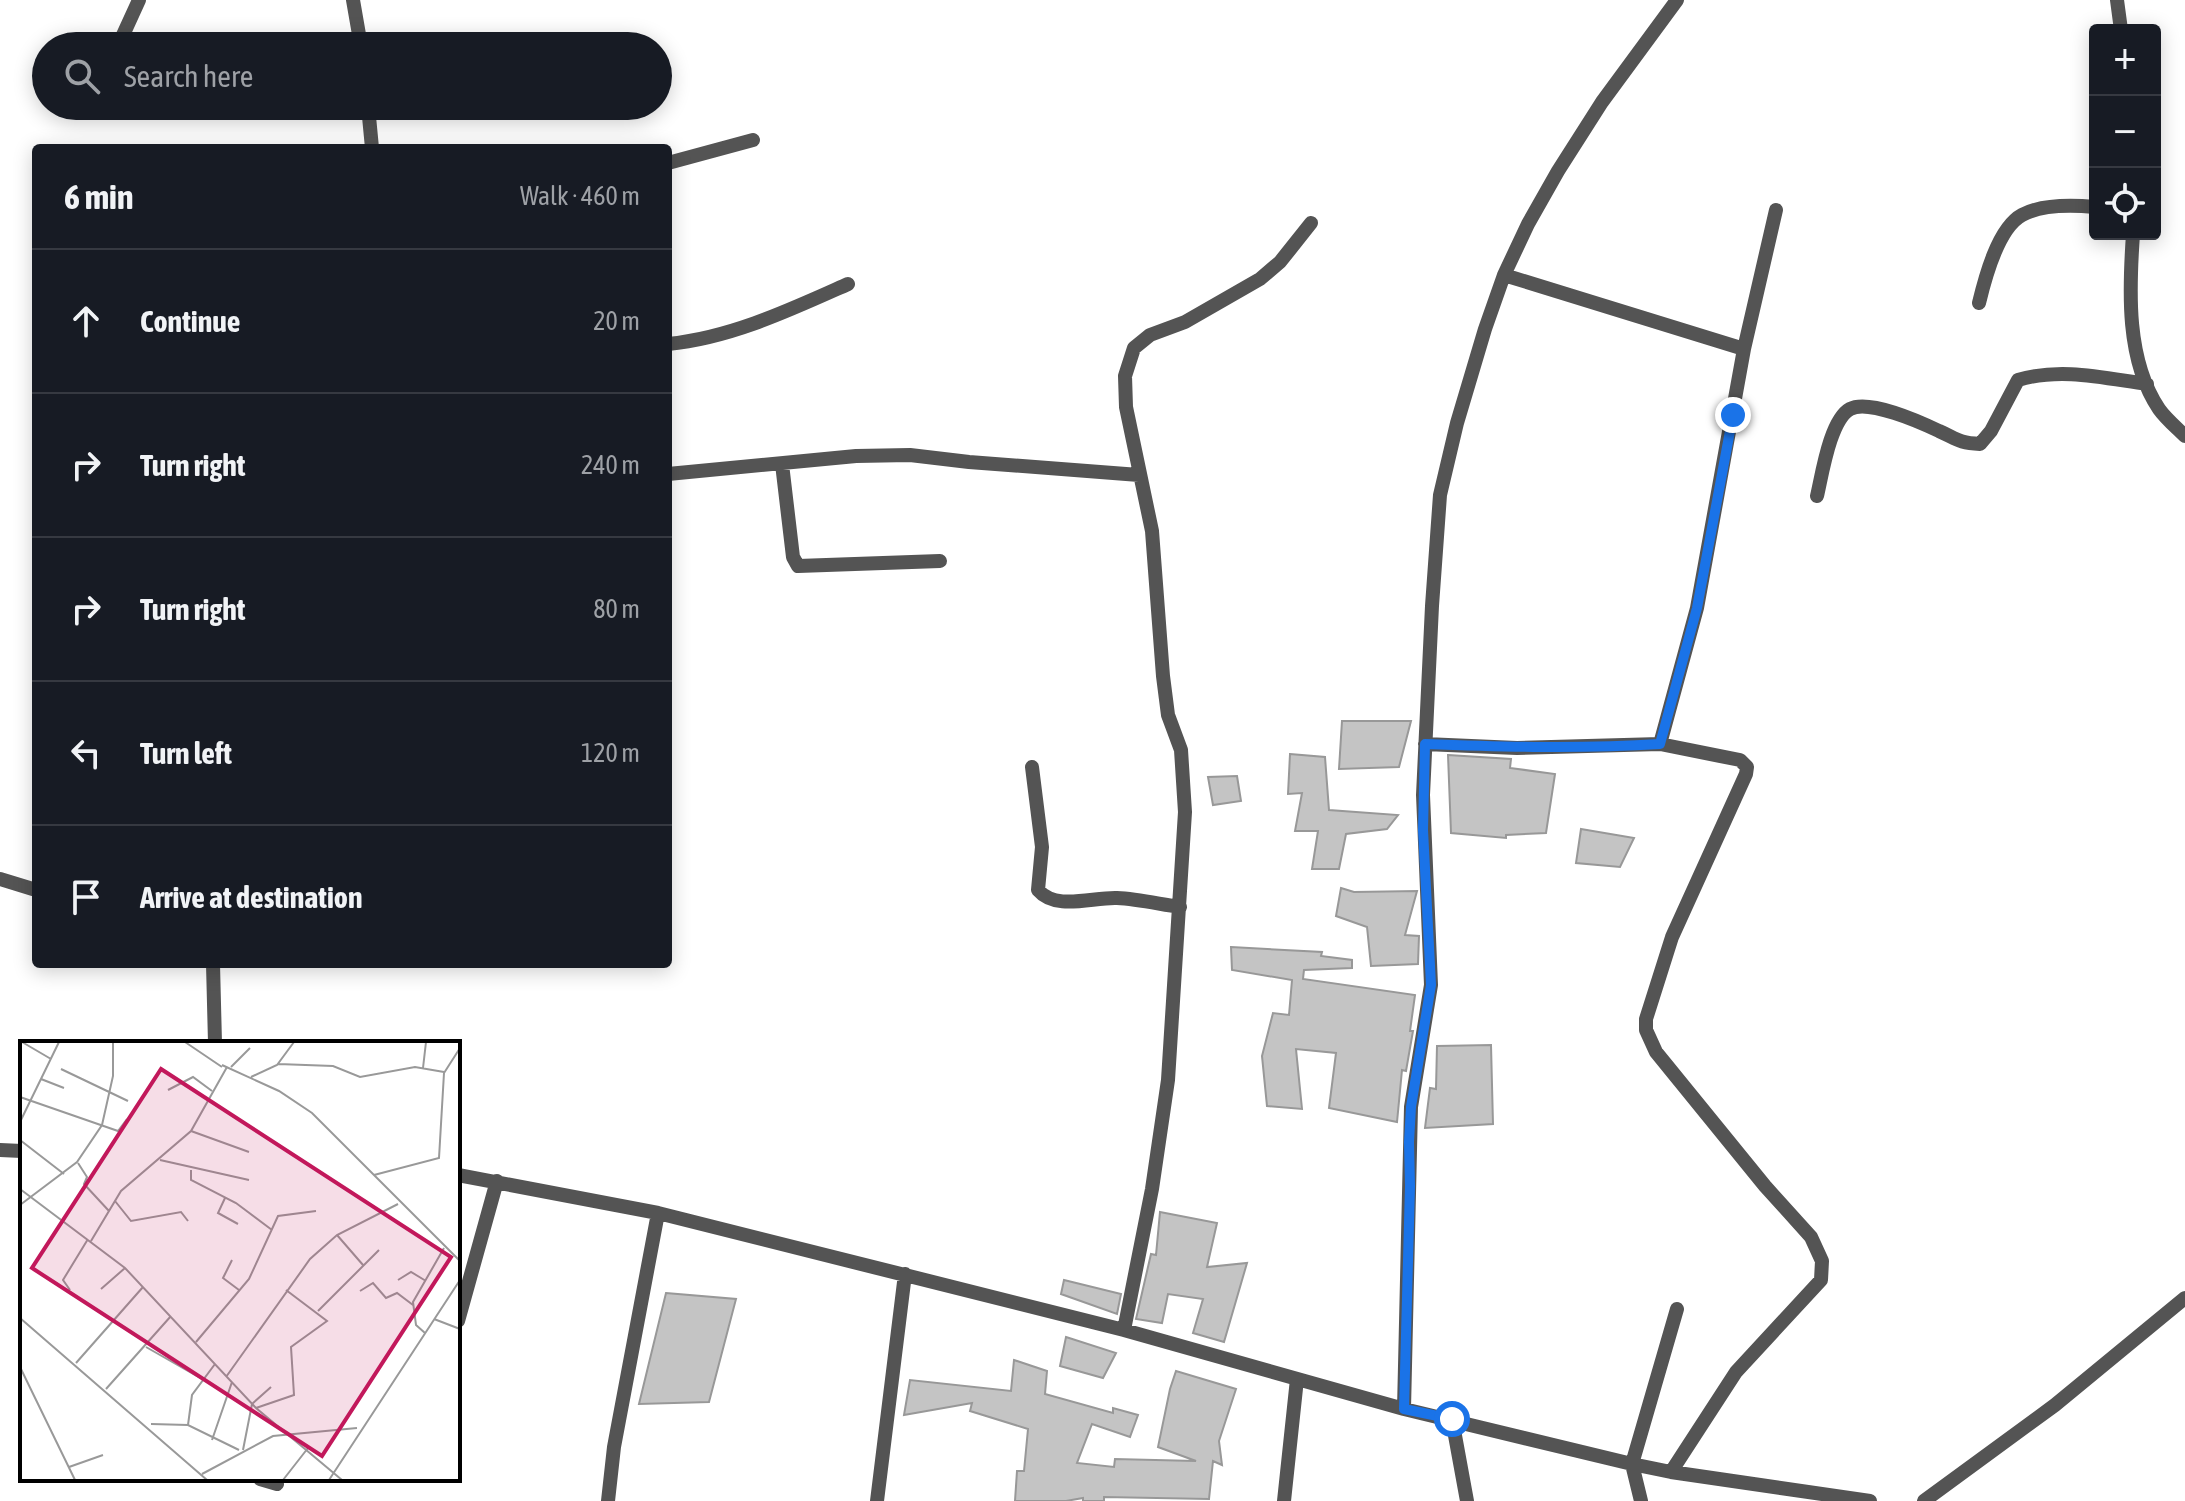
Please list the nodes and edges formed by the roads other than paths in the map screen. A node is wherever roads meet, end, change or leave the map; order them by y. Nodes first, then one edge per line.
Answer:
1 (139, 0) edge
2 (353, 0) edge
3 (1677, 0) edge
4 (2117, 0) edge
5 (2120, 24) edge
6 (124, 32) edge
7 (359, 32) edge
8 (369, 120) edge
9 (753, 140) dead end
10 (372, 144) edge
11 (672, 162) edge
12 (2089, 206) edge
13 (1776, 210) dead end
14 (1311, 223) dead end
15 (2133, 240) edge
16 (1504, 275) junction
17 (848, 284) dead end
18 (1979, 303) dead end
19 (672, 343) edge
20 (1744, 349) junction
21 (2147, 384) junction
22 (2185, 436) edge
23 (782, 464) junction
24 (672, 474) edge
25 (1139, 475) junction
26 (1817, 496) dead end
27 (940, 561) dead end
28 (1425, 744) junction
29 (1660, 744) junction
30 (1032, 767) dead end
31 (0, 879) edge
32 (32, 889) edge
33 (1180, 907) junction
34 (213, 968) edge
35 (215, 1041) edge
36 (0, 1150) edge
37 (20, 1151) edge
38 (460, 1175) edge
39 (497, 1181) junction
40 (658, 1213) junction
41 (905, 1274) junction
42 (2185, 1298) edge
43 (1677, 1309) dead end
44 (460, 1314) edge
45 (1124, 1330) junction
46 (1297, 1379) junction
47 (1404, 1409) junction
48 (1452, 1419) junction
49 (1632, 1464) junction
50 (1671, 1472) junction
51 (267, 1481) edge
52 (277, 1484) dead end
53 (608, 1501) edge
54 (877, 1501) edge
55 (1275, 1501) edge
56 (1284, 1501) edge
57 (1467, 1501) edge
58 (1641, 1501) edge
59 (1870, 1501) edge
60 (1924, 1501) edge

1 - 6 street
2 - 7 street
3 - 16 street
4 - 5 street
8 - 10 street
9 - 11 street
12 - 18 street
13 - 20 street
14 - 25 street
15 - 21 street
16 - 20 street
16 - 28 street
17 - 19 street
20 - 29 street
21 - 22 street
21 - 26 street
23 - 24 street
23 - 25 street
23 - 27 street
25 - 33 street
28 - 29 street
28 - 47 street
29 - 50 street
30 - 33 street
31 - 32 street
33 - 45 street
34 - 35 street
36 - 37 street
38 - 39 street
39 - 40 street
39 - 44 street
40 - 41 street
40 - 53 street
41 - 45 street
41 - 54 street
42 - 60 street
43 - 49 street
45 - 46 street
46 - 47 street
46 - 56 street
47 - 48 street
48 - 49 street
48 - 57 street
49 - 50 street
49 - 58 street
50 - 59 street
51 - 52 street
55 - 56 street

